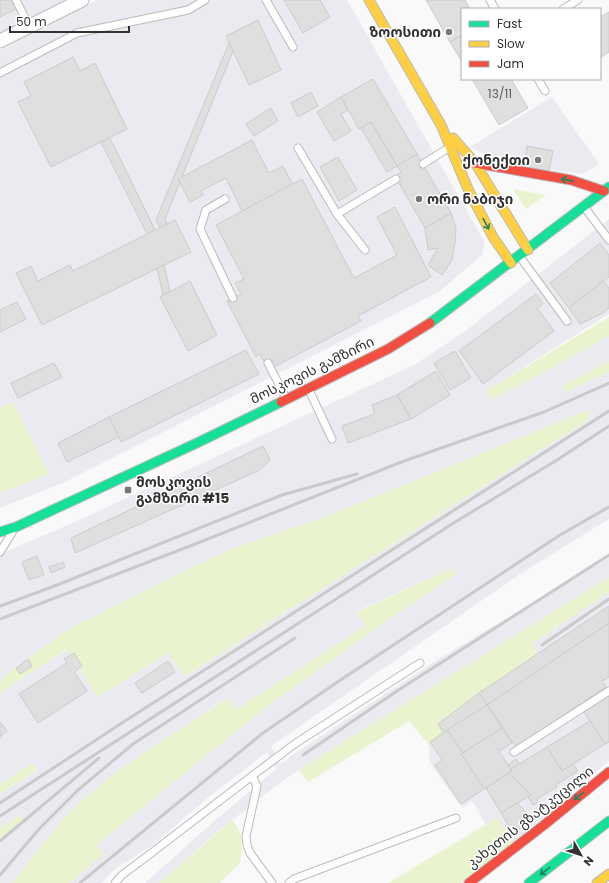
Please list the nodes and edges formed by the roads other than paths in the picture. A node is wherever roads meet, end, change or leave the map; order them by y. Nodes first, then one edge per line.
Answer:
1 (16, 0) edge
2 (82, 0) edge
3 (205, 0) edge
4 (266, 0) edge
5 (369, 0) edge
6 (578, 0) edge
7 (565, 8) edge
8 (29, 26) junction
9 (0, 41) edge
10 (292, 47) dead end
11 (0, 73) edge
12 (539, 80) edge
13 (545, 91) dead end
14 (442, 125) junction
15 (450, 147) junction
16 (298, 148) dead end
17 (422, 164) dead end
18 (474, 164) junction
19 (396, 179) dead end
20 (606, 189) edge
21 (225, 199) dead end
22 (584, 207) junction
23 (337, 214) junction
24 (609, 240) edge
25 (365, 250) dead end
26 (528, 250) junction
27 (519, 257) junction
28 (511, 263) junction
29 (233, 298) dead end
30 (567, 321) dead end
31 (268, 363) dead end
32 (308, 388) junction
33 (286, 398) junction
34 (332, 439) dead end
35 (16, 527) junction
36 (0, 532) edge
37 (0, 552) edge
38 (420, 663) dead end
39 (609, 691) edge
40 (514, 752) dead end
41 (609, 772) edge
42 (252, 776) junction
43 (456, 818) dead end
44 (609, 821) edge
45 (609, 874) edge
46 (115, 883) edge
47 (272, 883) edge
48 (289, 883) edge
49 (469, 883) edge
50 (529, 883) edge
51 (597, 883) edge

1 - 8 lane
2 - 8 street
3 - 11 lane
4 - 10 lane
5 - 14 main road
6 - 7 lane
8 - 9 street
12 - 13 lane
14 - 15 main road
14 - 18 main road
15 - 17 lane
15 -> 28 main road
16 - 23 lane
20 -> 18 main road
18 - 26 main road
19 - 23 lane
20 - 22 main road, მოსკოვის გამზირი
21 - 29 lane
22 - 24 lane
22 - 26 main road, მოსკოვის გამზირი
23 - 25 lane
26 - 27 main road, მოსკოვის გამზირი
27 - 28 main road, მოსკოვის გამზირი
27 - 30 lane
28 - 32 main road, მოსკოვის გამზირი
31 - 33 lane
32 - 33 main road, მოსკოვის გამზირი
32 - 34 lane
33 - 35 main road, მოსკოვის გამზირი
35 - 36 main road, მოსკოვის გამზირი
35 - 37 lane
38 - 42 lane
39 - 40 lane
41 -> 49 main road, კახეთის გზატკეცილი
42 - 46 lane
42 - 47 lane
43 - 48 lane
44 -> 50 main road
45 - 51 main road

